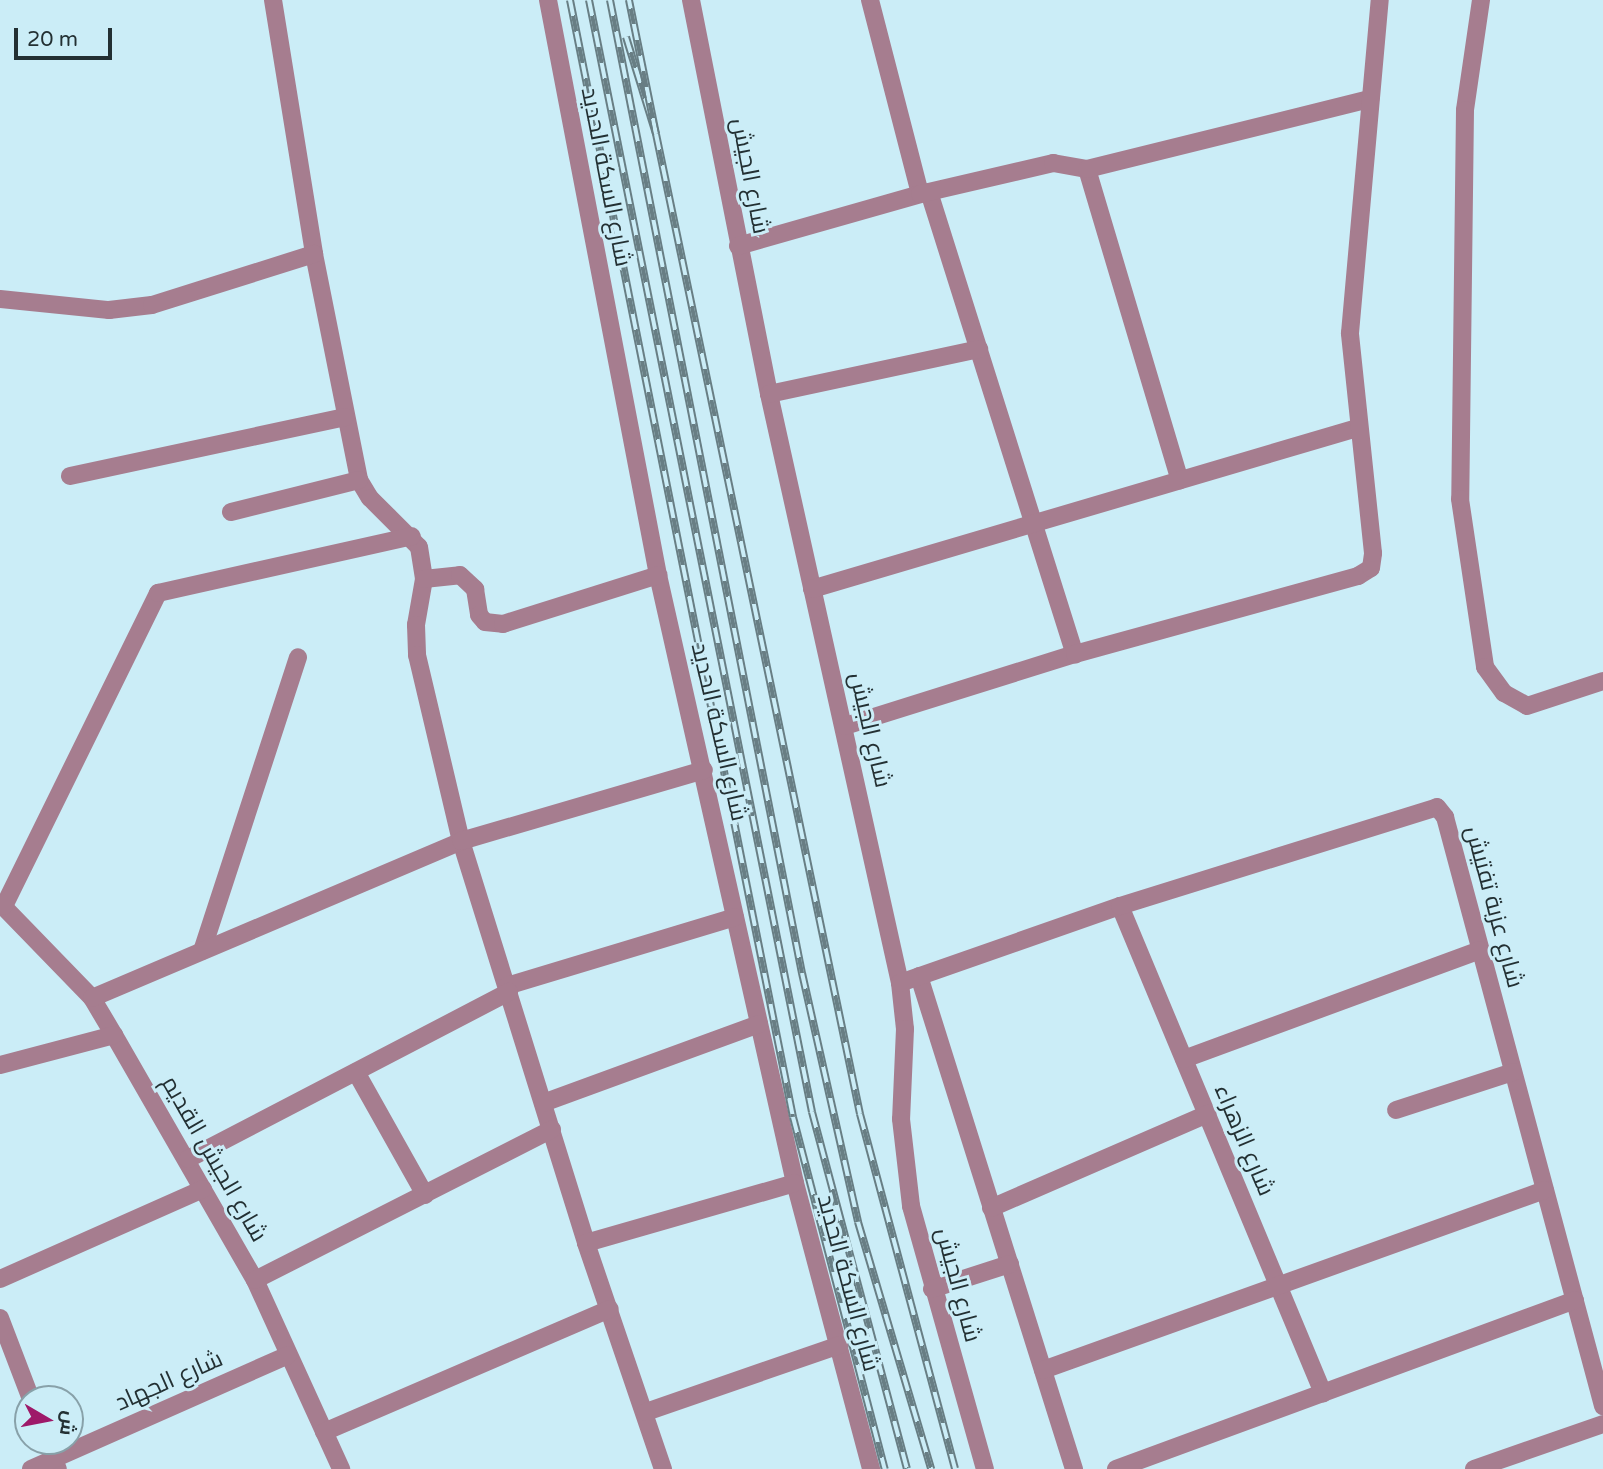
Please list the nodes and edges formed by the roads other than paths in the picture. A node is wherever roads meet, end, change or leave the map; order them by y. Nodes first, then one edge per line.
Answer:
1 (273, 0) edge
2 (548, 0) edge
3 (691, 0) edge
4 (870, 0) edge
5 (1380, 0) edge
6 (1481, 0) edge
7 (1370, 99) junction
8 (1087, 169) junction
9 (925, 193) junction
10 (738, 246) junction
11 (314, 254) junction
12 (0, 299) edge
13 (979, 349) junction
14 (769, 394) junction
15 (345, 417) junction
16 (1357, 428) junction
17 (71, 476) dead end
18 (359, 480) junction
19 (1180, 480) junction
20 (231, 512) dead end
21 (1034, 524) junction
22 (412, 536) junction
23 (658, 575) junction
24 (424, 579) junction
25 (812, 589) junction
26 (1075, 654) junction
27 (299, 657) dead end
28 (1603, 681) edge
29 (845, 726) junction
30 (704, 771) junction
31 (461, 841) junction
32 (2, 905) edge
33 (1120, 906) junction
34 (735, 917) junction
35 (1480, 950) junction
36 (202, 951) junction
37 (919, 976) junction
38 (900, 983) junction
39 (508, 989) junction
40 (92, 998) junction
41 (759, 1024) junction
42 (114, 1035) junction
43 (1184, 1059) junction
44 (0, 1065) edge
45 (356, 1072) junction
46 (1513, 1072) junction
47 (543, 1103) junction
48 (1396, 1110) dead end
49 (1207, 1114) junction
50 (552, 1129) junction
51 (188, 1159) junction
52 (795, 1183) junction
53 (203, 1189) junction
54 (1545, 1191) junction
55 (425, 1195) junction
56 (991, 1208) junction
57 (586, 1243) junction
58 (1010, 1264) junction
59 (0, 1279) edge
60 (255, 1280) junction
61 (1279, 1286) junction
62 (932, 1289) junction
63 (1575, 1300) junction
64 (610, 1309) junction
65 (0, 1318) edge
66 (5, 1343) edge
67 (840, 1345) junction
68 (288, 1355) junction
69 (1043, 1370) junction
70 (24, 1385) edge
71 (1323, 1393) junction
72 (1603, 1406) edge
73 (646, 1412) junction
74 (1603, 1424) edge
75 (324, 1432) junction
76 (56, 1464) edge
77 (31, 1469) edge
78 (341, 1469) edge
79 (663, 1469) edge
80 (871, 1469) edge
81 (985, 1469) edge
82 (1074, 1469) edge
83 (1116, 1469) edge
84 (1475, 1469) edge

1 - 11 street
2 - 23 street, شارع السكة الحديد
3 - 10 street, شارع الجيش
4 - 9 street
5 - 7 street
6 - 28 street
7 - 8 street
7 - 16 street
8 - 9 street
8 - 19 street
9 - 10 street
9 - 13 street
10 - 14 street, شارع الجيش
11 - 12 street
11 - 15 street
13 - 14 street
13 - 21 street
14 - 25 street, شارع الجيش
15 - 17 street
15 - 18 street
16 - 19 street
16 - 26 street
18 - 20 street
18 - 22 street
19 - 21 street
21 - 25 street
21 - 26 street
22 - 24 street
22 - 32 street
23 - 24 street
23 - 30 street, شارع السكة الحديد
24 - 31 street
25 - 29 street, شارع الجيش
26 - 29 street
27 - 36 street
29 - 38 street, شارع الجيش
30 - 31 street
30 - 34 street, شارع السكة الحديد
31 - 36 street
31 - 39 street
32 - 40 street, شارع الجيش القديم
33 - 35 street, شارع عزبة تفتيش
33 - 37 street, شارع عزبة تفتيش
33 - 43 street, شارع الزهراء
34 - 39 street
34 - 41 street, شارع السكة الحديد
35 - 43 street
35 - 46 street, شارع عزبة تفتيش
36 - 40 street
37 - 38 street, شارع عزبة تفتيش
37 - 56 street
38 - 62 street, شارع الجيش
39 - 45 street
39 - 47 street
40 - 42 street, شارع الجيش القديم
41 - 47 street
41 - 52 street, شارع السكة الحديد
42 - 44 street
42 - 51 street, شارع الجيش القديم
43 - 49 street, شارع الزهراء
45 - 51 street
45 - 55 street
46 - 48 street
46 - 54 street, شارع عزبة تفتيش
47 - 50 street
49 - 56 street
49 - 61 street, شارع الزهراء
50 - 55 street
50 - 57 street
51 - 53 street, شارع الجيش القديم
52 - 57 street
52 - 67 street, شارع السكة الحديد
53 - 59 street
53 - 60 street, شارع الجيش القديم
54 - 61 street
54 - 63 street, شارع عزبة تفتيش
55 - 60 street
56 - 58 street
57 - 64 street
58 - 62 street
58 - 69 street
60 - 68 street, شارع الجيش القديم
61 - 69 street
61 - 71 street, شارع الزهراء
62 - 81 street, شارع الجيش
63 - 71 street
63 - 72 street, شارع عزبة تفتيش
64 - 73 street
64 - 75 street
65 - 66 street
66 - 70 street
67 - 73 street
67 - 80 street, شارع السكة الحديد
68 - 75 street, شارع الجيش القديم
68 - 76 street, شارع الجهاد
69 - 82 street
71 - 83 street
73 - 79 street
74 - 84 street
75 - 78 street, شارع الجيش القديم
76 - 77 street, شارع الجهاد

